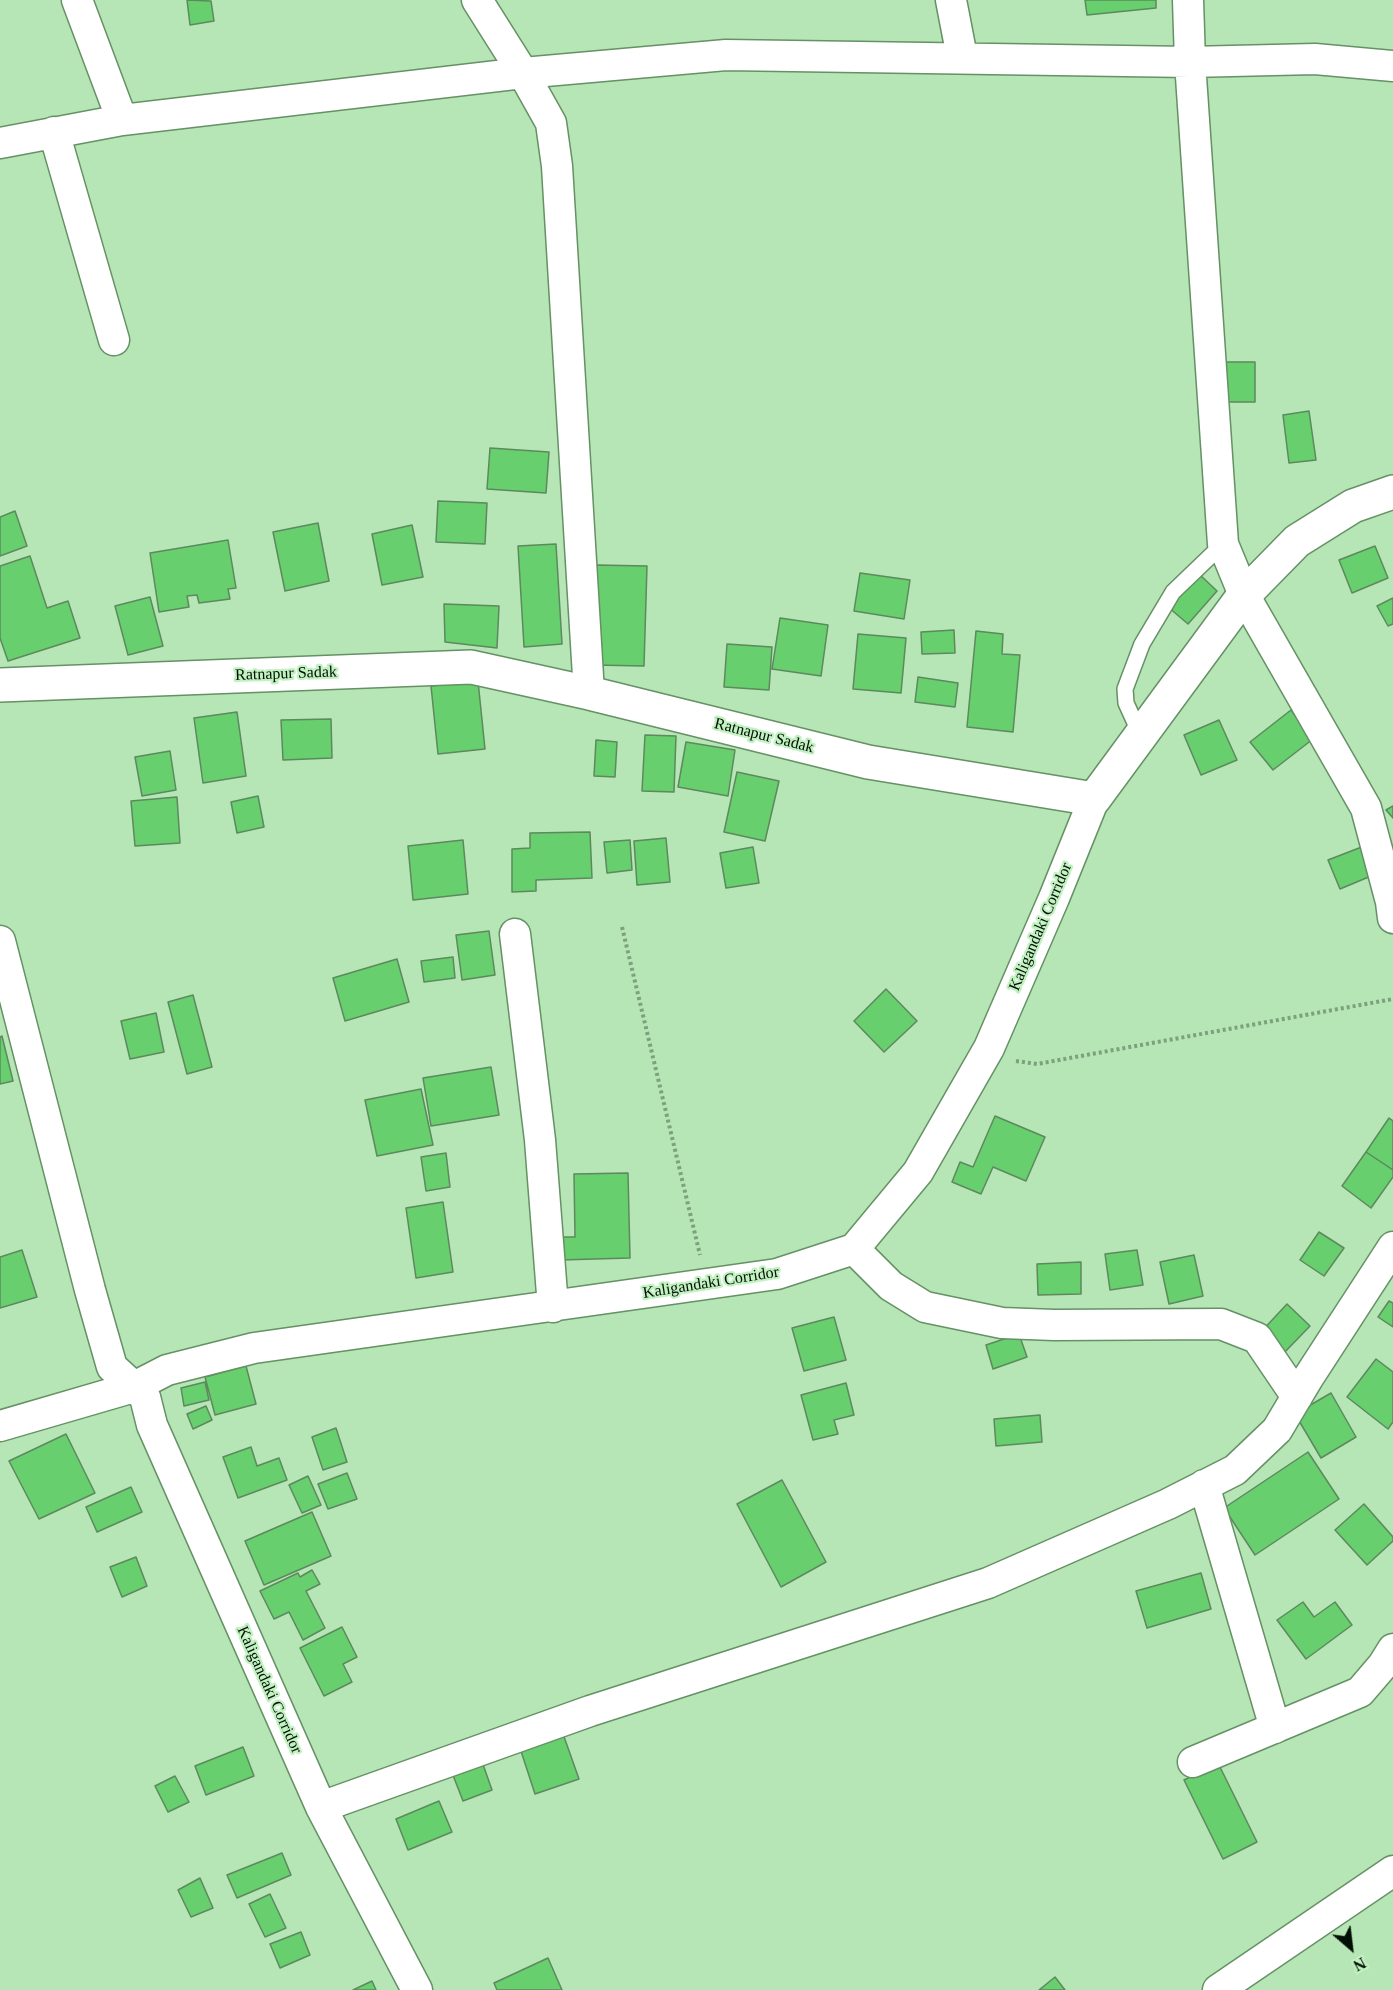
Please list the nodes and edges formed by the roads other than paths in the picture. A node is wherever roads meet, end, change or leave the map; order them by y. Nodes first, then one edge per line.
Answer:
1 (77, 0) edge
2 (477, 0) edge
3 (951, 0) edge
4 (1188, 0) edge
5 (962, 57) junction
6 (1190, 62) junction
7 (1393, 66) edge
8 (523, 73) junction
9 (122, 120) junction
10 (54, 132) junction
11 (0, 143) edge
12 (114, 340) dead end
13 (1393, 492) edge
14 (1223, 544) junction
15 (1244, 595) junction
16 (0, 685) edge
17 (589, 693) junction
18 (1141, 736) junction
19 (1094, 799) junction
20 (1393, 918) edge
21 (515, 934) dead end
22 (0, 941) edge
23 (1393, 1247) edge
24 (854, 1249) junction
25 (553, 1307) junction
26 (134, 1387) junction
27 (1298, 1397) junction
28 (0, 1426) edge
29 (1204, 1485) junction
30 (1393, 1648) edge
31 (1275, 1728) junction
32 (1194, 1762) dead end
33 (321, 1807) junction
34 (1393, 1871) edge
35 (417, 1990) edge
36 (1218, 1990) edge

1 - 9 street
2 - 8 street
3 - 5 street
4 - 6 street
5 - 6 street
5 - 8 street
6 - 7 street
6 - 14 street
8 - 9 street
8 - 17 street
9 - 10 street
10 - 11 street
10 - 12 street
13 - 15 main road
14 - 15 street
14 - 18 lane
15 - 18 main road
15 - 20 street
16 - 17 main road, Ratnapur Sadak
17 - 19 main road, Ratnapur Sadak
18 - 19 main road
19 - 24 street, Kaligandaki Corridor
21 - 25 street
22 - 26 street
23 - 27 street
24 - 25 street, Kaligandaki Corridor
24 - 27 street
25 - 26 street, Kaligandaki Corridor
26 - 28 street, Kaligandaki Corridor
26 - 33 street, Kaligandaki Corridor
27 - 29 street
29 - 31 street
29 - 33 street
30 - 31 street
31 - 32 street
33 - 35 street, Kaligandaki Corridor
34 - 36 street

